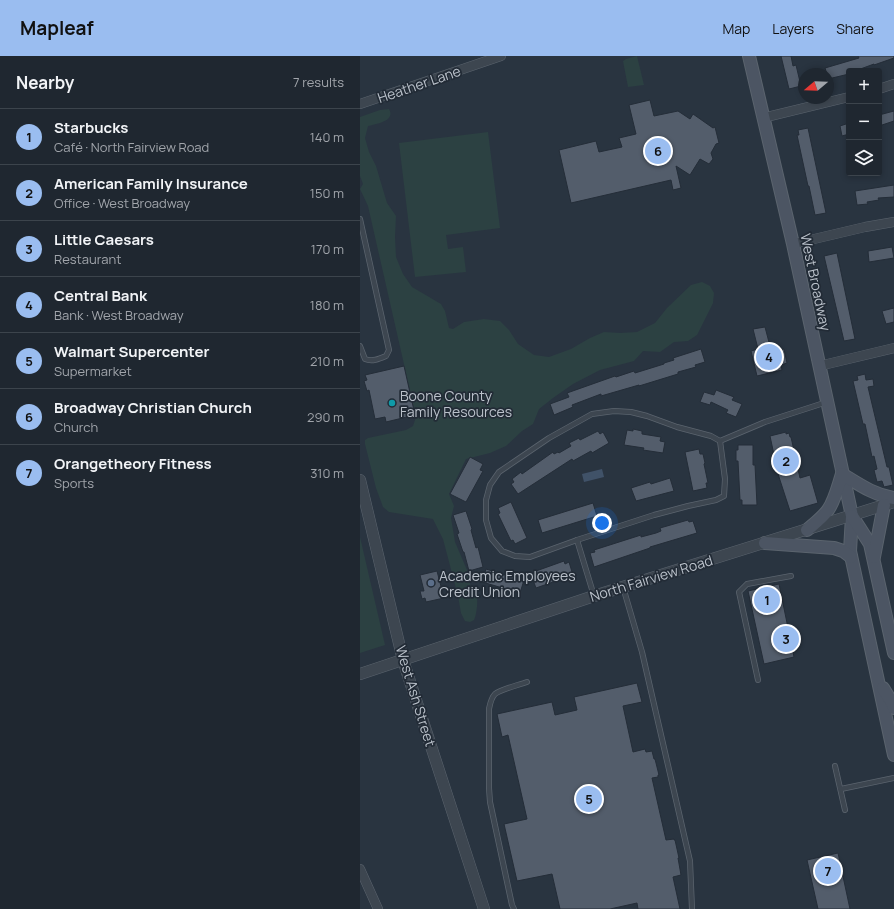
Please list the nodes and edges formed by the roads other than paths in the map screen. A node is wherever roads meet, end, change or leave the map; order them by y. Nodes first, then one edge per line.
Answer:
1 (501, 56) edge
2 (748, 56) edge
3 (894, 84) edge
4 (882, 88) edge
5 (846, 98) edge
6 (360, 104) edge
7 (763, 118) junction
8 (360, 219) edge
9 (894, 222) edge
10 (793, 244) junction
11 (360, 346) edge
12 (894, 348) edge
13 (819, 366) junction
14 (827, 402) junction
15 (720, 441) junction
16 (842, 474) junction
17 (360, 480) edge
18 (891, 502) edge
19 (852, 516) junction
20 (807, 530) junction
21 (577, 540) junction
22 (764, 543) junction
23 (851, 556) junction
24 (874, 562) junction
25 (791, 576) dead end
26 (623, 587) junction
27 (594, 596) junction
28 (894, 653) edge
29 (403, 660) junction
30 (360, 674) edge
31 (758, 680) dead end
32 (878, 681) junction
33 (527, 682) dead end
34 (894, 708) edge
35 (894, 755) edge
36 (835, 766) dead end
37 (894, 778) edge
38 (841, 789) junction
39 (846, 810) dead end
40 (360, 869) edge
41 (378, 909) edge
42 (484, 909) edge
43 (514, 909) edge
44 (692, 909) edge

1 - 6 street, Heather Lane
2 - 7 main road, West Broadway
3 - 4 street
5 - 7 street
7 - 10 main road, West Broadway
8 - 11 lane
9 - 10 street
10 - 13 main road, West Broadway
12 - 13 street
13 - 14 main road, West Broadway
14 - 15 lane
14 - 16 main road, West Broadway
15 - 21 lane
15 - 21 lane
16 - 18 main road
16 - 19 main road, West Broadway
16 - 20 main road
17 - 29 street, West Ash Street
18 - 19 street, North Fairview Road
18 - 24 main road
19 - 20 street, North Fairview Road
19 - 23 main road, West Broadway
19 - 24 main road, West Broadway
20 - 22 street, North Fairview Road
21 - 27 lane
22 - 23 main road
22 - 26 street, North Fairview Road
23 - 32 main road, West Broadway
24 - 28 main road, West Broadway
25 - 31 lane
26 - 27 street, North Fairview Road
26 - 44 lane
27 - 29 street, North Fairview Road
29 - 30 street, North Fairview Road
29 - 42 street, West Ash Street
32 - 34 main road
32 - 35 main road, West Broadway
33 - 43 lane
36 - 38 lane
37 - 38 lane
38 - 39 lane
40 - 41 street

